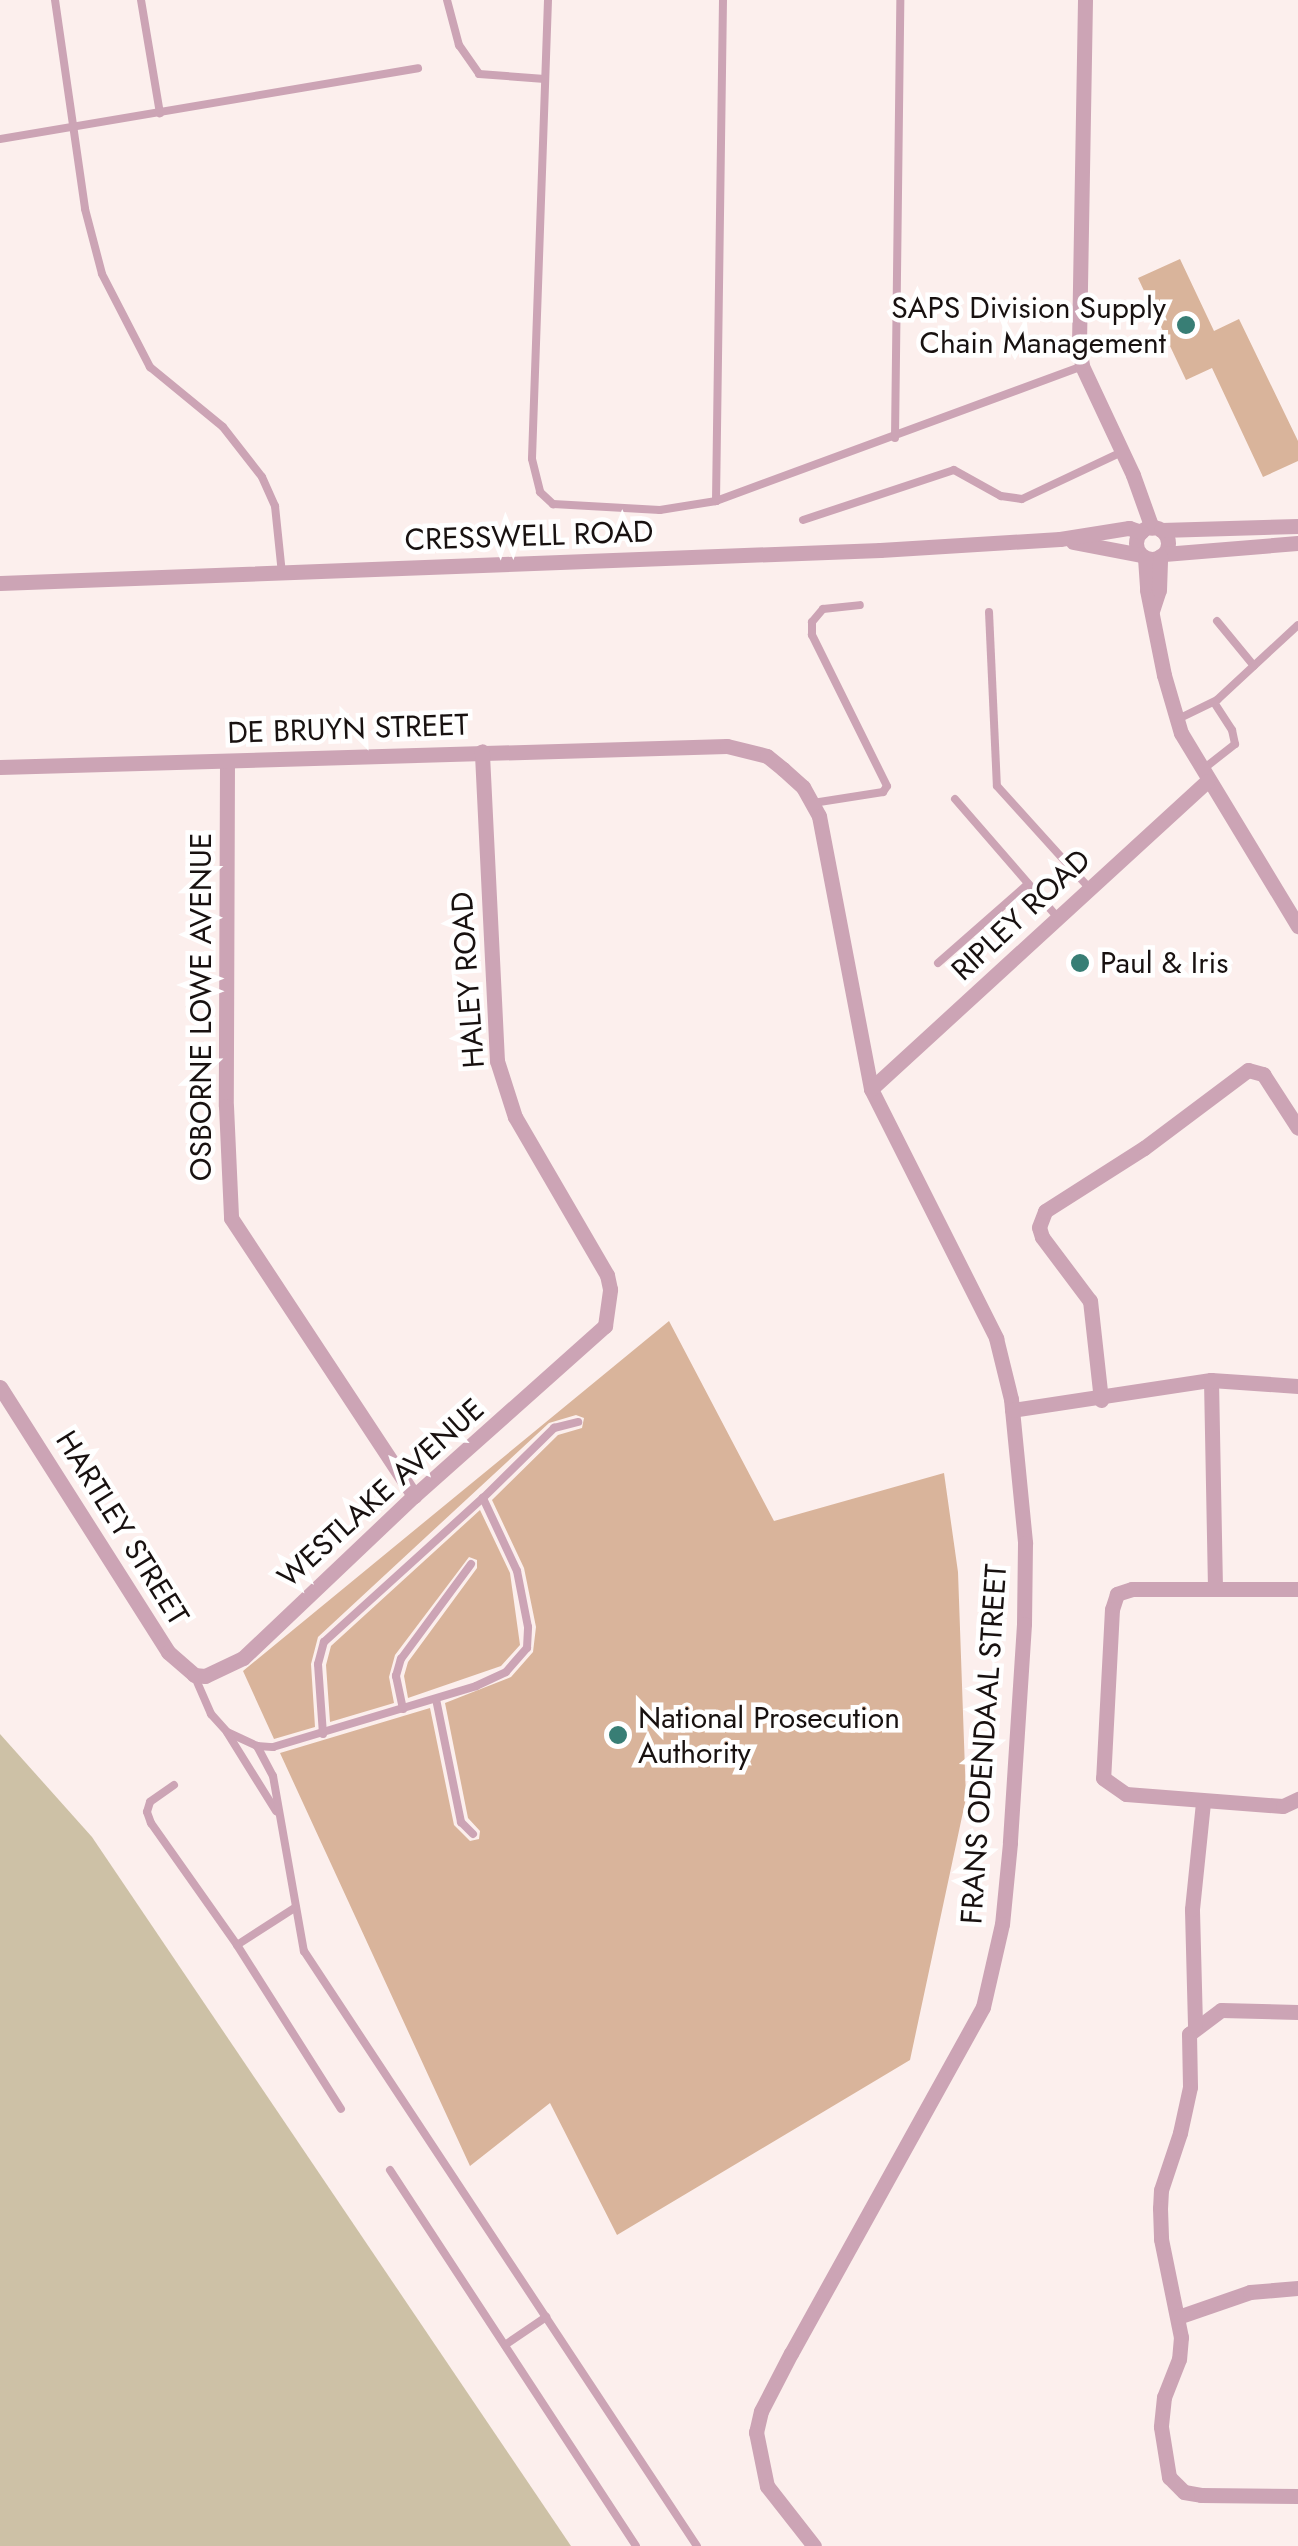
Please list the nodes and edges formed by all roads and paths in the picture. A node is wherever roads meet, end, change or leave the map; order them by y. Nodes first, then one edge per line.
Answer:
1 (55, 0) edge
2 (140, 0) edge
3 (447, 0) edge
4 (548, 0) edge
5 (723, 0) edge
6 (900, 0) edge
7 (1085, 0) edge
8 (418, 68) dead end
9 (546, 79) junction
10 (160, 112) junction
11 (74, 128) junction
12 (0, 138) edge
13 (1082, 366) junction
14 (895, 438) junction
15 (1122, 452) junction
16 (716, 501) junction
17 (804, 520) dead end
18 (1298, 526) edge
19 (1151, 530) junction
20 (1060, 539) junction
21 (1298, 543) edge
22 (1153, 556) junction
23 (282, 574) junction
24 (0, 583) edge
25 (860, 605) dead end
26 (988, 612) dead end
27 (1218, 622) dead end
28 (1298, 625) edge
29 (1254, 666) junction
30 (1214, 702) junction
31 (1176, 720) junction
32 (698, 745) joint
33 (482, 751) junction
34 (227, 762) junction
35 (0, 767) edge
36 (1204, 776) junction
37 (955, 799) dead end
38 (813, 803) junction
39 (1028, 884) junction
40 (1090, 889) junction
41 (1058, 918) junction
42 (1298, 926) edge
43 (938, 963) dead end
44 (871, 1089) junction
45 (1298, 1128) edge
46 (582, 1347) joint
47 (1211, 1380) junction
48 (1298, 1386) edge
49 (0, 1387) edge
50 (1101, 1400) junction
51 (1012, 1410) junction
52 (578, 1422) dead end
53 (414, 1496) junction
54 (483, 1498) junction
55 (470, 1564) dead end
56 (1215, 1588) junction
57 (1298, 1589) edge
58 (194, 1675) junction
59 (436, 1699) junction
60 (402, 1709) junction
61 (227, 1732) junction
62 (323, 1734) junction
63 (257, 1746) junction
64 (174, 1785) dead end
65 (1298, 1798) edge
66 (1203, 1802) junction
67 (278, 1815) junction
68 (474, 1834) dead end
69 (296, 1907) junction
70 (237, 1945) junction
71 (1298, 2012) edge
72 (1195, 2025) junction
73 (341, 2109) dead end
74 (390, 2170) dead end
75 (1298, 2288) edge
76 (1178, 2316) junction
77 (546, 2317) junction
78 (504, 2346) junction
79 (1298, 2496) edge
80 (636, 2546) edge
81 (697, 2546) edge
82 (814, 2546) edge

1 - 11 lane
2 - 10 lane
3 - 9 lane
4 - 9 lane
5 - 16 lane
6 - 14 lane
7 - 13 street
8 - 10 lane
9 - 16 lane
10 - 11 lane
11 - 12 lane
11 - 23 lane
13 - 14 lane
13 - 15 street
14 - 16 lane
15 - 17 lane
15 - 19 street
18 - 19 street, CRESSWELL ROAD
19 - 20 street, CRESSWELL ROAD
19 - 22 street
19 - 22 street
20 - 22 street, CRESSWELL ROAD
20 - 23 street, CRESSWELL ROAD
21 - 22 street, CRESSWELL ROAD
22 - 31 street
23 - 24 street, CRESSWELL ROAD
25 - 38 lane
26 - 40 lane
27 - 29 lane
28 - 29 lane
29 - 30 lane
30 - 31 lane
30 - 36 lane
31 - 36 street
32 - 33 street, DE BRUYN STREET
32 - 38 street, FRANS ODENDAAL STREET
33 - 34 street, DE BRUYN STREET
33 - 46 street, HALEY ROAD
34 - 35 street, DE BRUYN STREET
34 - 53 street, OSBORNE LOWE AVENUE
36 - 40 street, RIPLEY ROAD
36 - 42 street
37 - 39 lane
38 - 44 street, FRANS ODENDAAL STREET
39 - 41 lane
39 - 43 lane
40 - 41 street, RIPLEY ROAD
41 - 44 street, RIPLEY ROAD
44 - 51 street, FRANS ODENDAAL STREET
45 - 50 street
46 - 53 street, WESTLAKE AVENUE
47 - 48 street
47 - 50 street
47 - 56 street
49 - 58 street, HARTLEY STREET
50 - 51 street
51 - 82 street, FRANS ODENDAAL STREET
52 - 54 lane
53 - 58 street, WESTLAKE AVENUE
54 - 59 lane
54 - 62 lane
55 - 60 lane
56 - 57 street
56 - 66 street
58 - 61 lane
59 - 60 lane
59 - 68 lane
60 - 62 lane
61 - 63 lane
61 - 67 lane
62 - 63 lane
63 - 67 lane
64 - 70 lane
65 - 66 street
66 - 72 street
67 - 69 lane
69 - 70 lane
69 - 77 lane
70 - 73 lane
71 - 72 street
72 - 76 street
74 - 78 lane
75 - 76 street
76 - 79 street
77 - 78 lane
77 - 81 lane
78 - 80 lane

